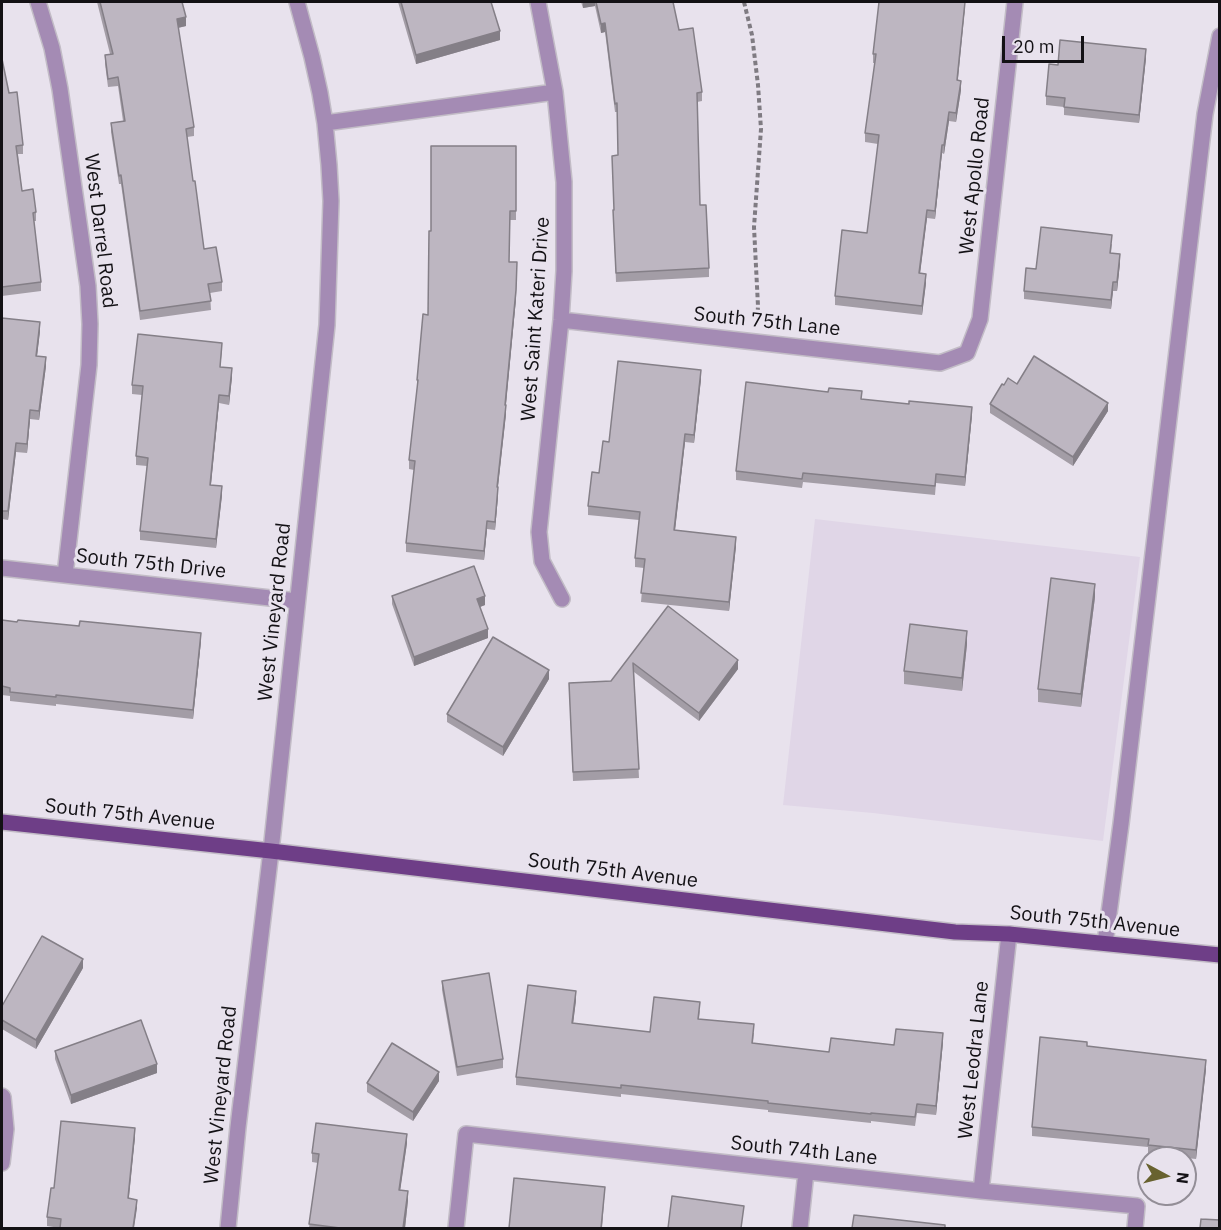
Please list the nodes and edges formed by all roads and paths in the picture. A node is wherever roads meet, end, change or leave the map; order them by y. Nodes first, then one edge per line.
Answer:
1 (38, 2) edge
2 (297, 2) edge
3 (538, 2) edge
4 (744, 2) edge
5 (1015, 2) edge
6 (1220, 36) edge
7 (555, 92) junction
8 (325, 123) junction
9 (561, 320) junction
10 (754, 342) junction
11 (967, 353) joint
12 (2, 568) edge
13 (65, 575) junction
14 (562, 599) dead end
15 (297, 601) junction
16 (2, 822) edge
17 (271, 851) junction
18 (1009, 934) junction
19 (1105, 944) junction
20 (1220, 955) edge
21 (2, 1097) edge
22 (2, 1163) edge
23 (806, 1172) junction
24 (981, 1191) junction
25 (228, 1228) edge
26 (456, 1228) edge
27 (800, 1228) edge
28 (1135, 1228) edge

1 - 13 street, West Darrel Road
2 - 8 street, West Vineyard Road
3 - 7 street, West Saint Kateri Drive
4 - 10 path
5 - 11 street, West Apollo Road
6 - 19 street
7 - 8 street
7 - 9 street, West Saint Kateri Drive
8 - 15 street, West Vineyard Road
9 - 10 street, South 75th Lane
9 - 14 street, West Saint Kateri Drive
10 - 11 street, South 75th Lane
12 - 13 street, South 75th Drive
13 - 15 street, South 75th Drive
15 - 17 street, West Vineyard Road
16 - 17 main road, South 75th Avenue
17 - 18 main road, South 75th Avenue
17 - 25 street, West Vineyard Road
18 - 19 main road, South 75th Avenue
18 - 24 street, West Leodra Lane
19 - 20 main road, South 75th Avenue
21 - 22 street
23 - 24 street, South 74th Lane
23 - 26 street, South 74th Lane
23 - 27 street
24 - 28 street, South 74th Lane

